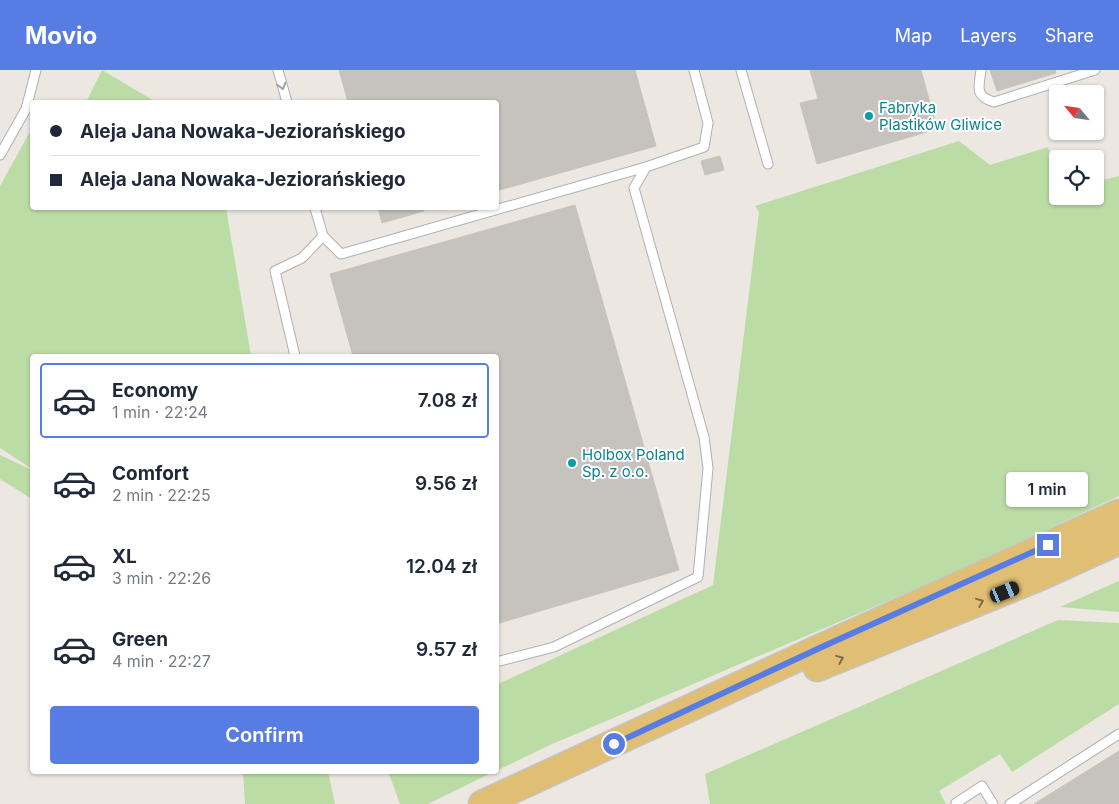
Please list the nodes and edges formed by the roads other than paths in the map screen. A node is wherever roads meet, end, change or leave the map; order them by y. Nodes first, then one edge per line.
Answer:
1 (36, 70) edge
2 (278, 70) edge
3 (694, 70) edge
4 (741, 70) edge
5 (981, 70) edge
6 (1095, 70) edge
7 (286, 100) edge
8 (0, 155) edge
9 (768, 164) dead end
10 (646, 167) junction
11 (499, 209) edge
12 (316, 210) edge
13 (495, 210) edge
14 (323, 236) junction
15 (295, 354) edge
16 (1119, 513) edge
17 (1119, 541) edge
18 (499, 661) edge
19 (647, 729) junction
20 (1119, 734) edge
21 (482, 804) edge
22 (957, 804) edge
23 (993, 804) edge
24 (1010, 804) edge

1 - 8 lane
2 -> 7 lane
3 - 10 lane
4 - 9 lane
5 - 6 lane
10 - 11 lane
10 - 18 lane
12 - 14 lane
13 - 14 lane
14 - 15 lane
16 - 19 main road
19 -> 17 main road
19 - 21 main road
20 - 24 lane
22 - 23 lane

